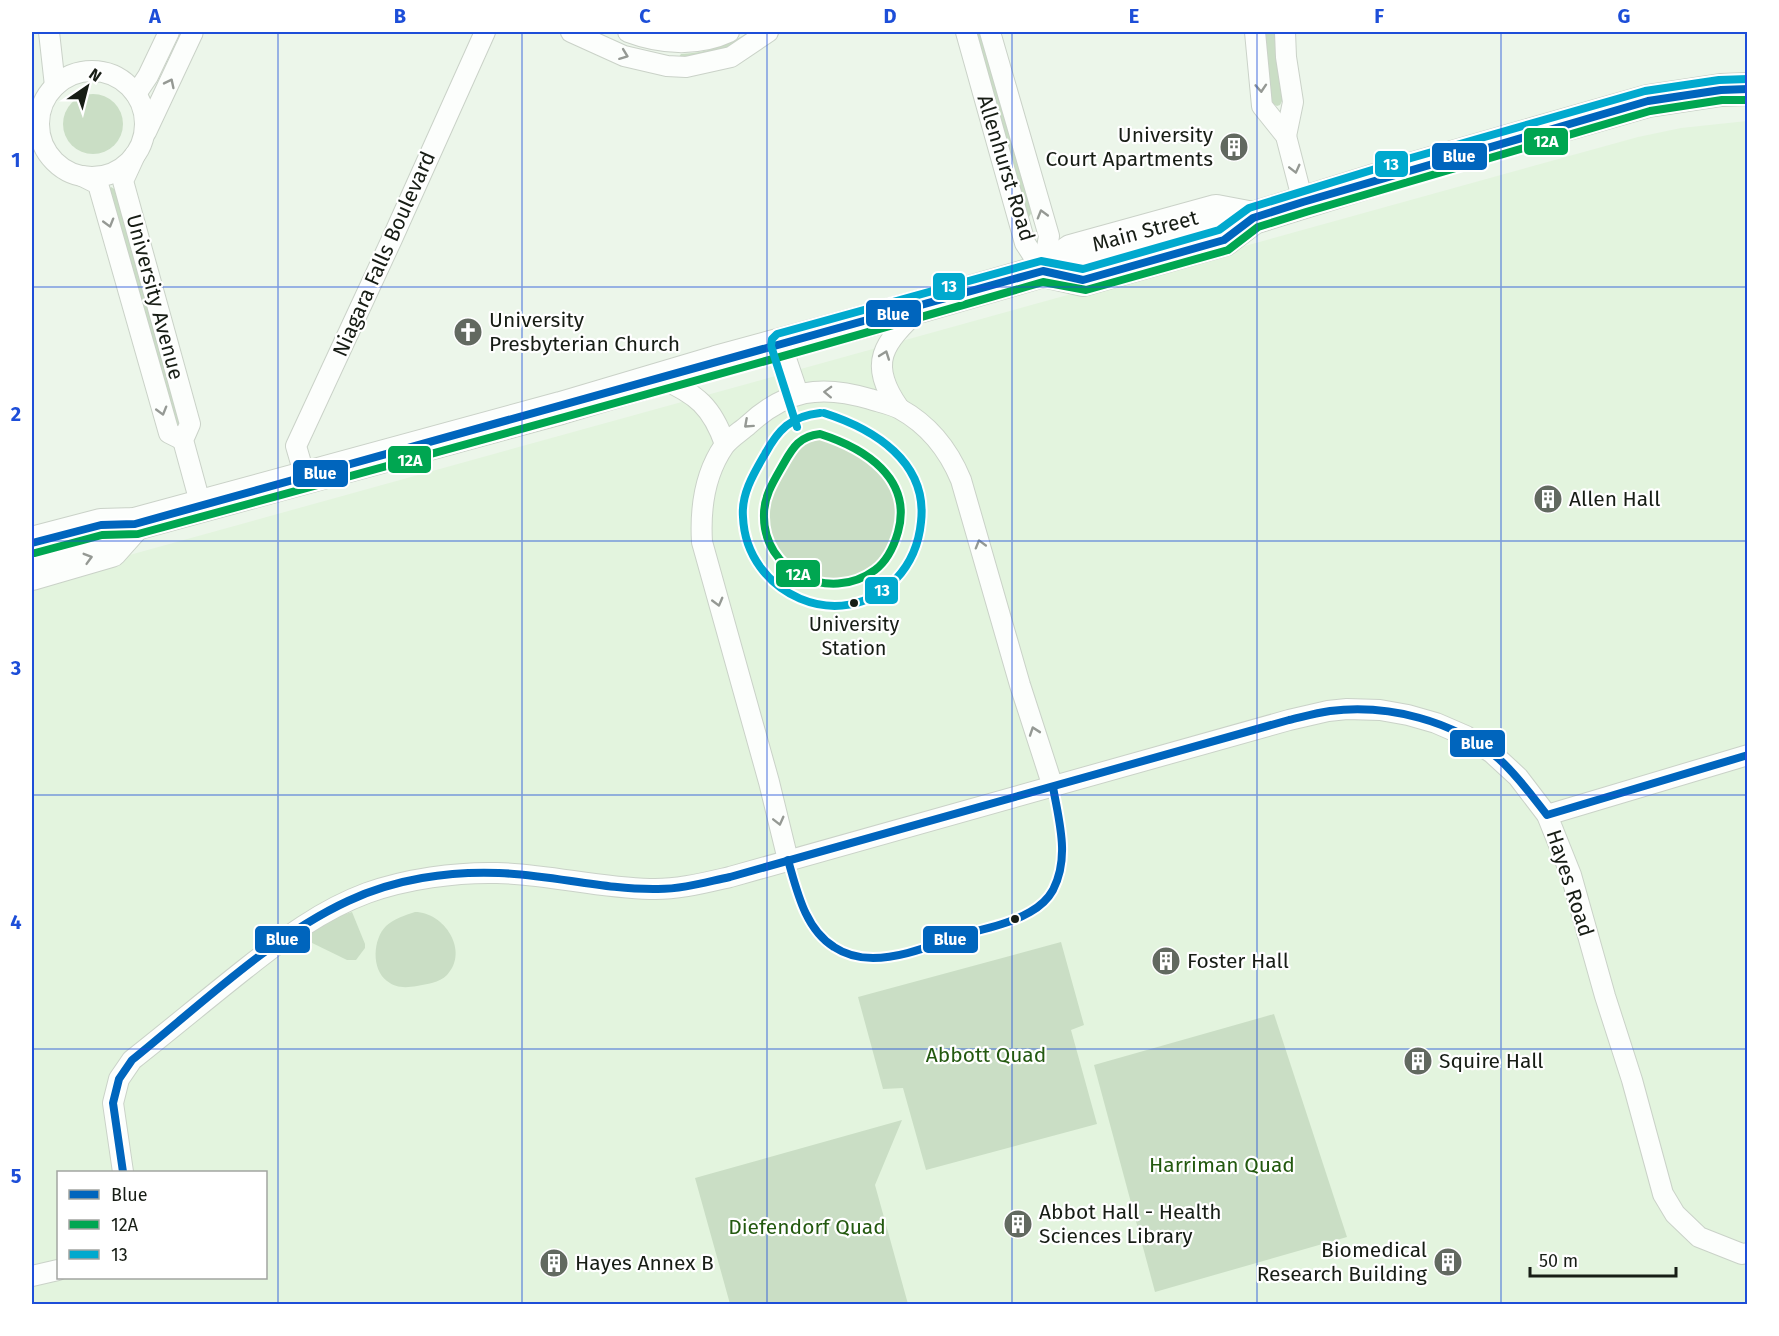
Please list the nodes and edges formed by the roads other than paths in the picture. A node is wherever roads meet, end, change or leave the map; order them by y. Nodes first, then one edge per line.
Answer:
1 (49, 32) edge
2 (169, 32) edge
3 (193, 32) edge
4 (485, 32) edge
5 (571, 32) edge
6 (628, 32) edge
7 (729, 32) edge
8 (768, 32) edge
9 (966, 32) edge
10 (990, 32) edge
11 (1256, 32) edge
12 (1285, 32) edge
13 (670, 41) junction
14 (667, 66) junction
15 (55, 86) junction
16 (1748, 89) edge
17 (136, 94) junction
18 (145, 134) junction
19 (1286, 136) junction
20 (135, 155) junction
21 (82, 176) junction
22 (1303, 202) junction
23 (1043, 271) junction
24 (925, 305) junction
25 (781, 344) junction
26 (660, 378) junction
27 (798, 394) junction
28 (899, 408) junction
29 (183, 440) junction
30 (726, 444) junction
31 (305, 477) junction
32 (201, 506) junction
33 (135, 524) junction
34 (32, 543) edge
35 (32, 574) edge
36 (1748, 755) edge
37 (1053, 787) junction
38 (1547, 815) junction
39 (788, 860) junction
40 (123, 1171) edge
41 (1745, 1254) edge
42 (57, 1270) edge
43 (32, 1276) edge

1 - 15 street
2 - 17 street
18 -> 3 street
4 - 31 street, Niagara Falls Boulevard
5 -> 14 street
6 - 13 street
7 - 13 street
8 - 14 street
9 - 23 street, Allenhurst Road
23 -> 10 street, Allenhurst Road
11 -> 19 street
12 - 19 street
13 - 14 street
15 - 17 street
15 - 21 street
16 - 22 main road, Main Street
17 - 18 street
18 - 20 street
19 -> 22 street
20 - 21 street
20 - 29 street, University Avenue
21 -> 29 street, University Avenue
22 - 23 main road, Main Street
23 - 24 main road, Main Street
24 - 25 main road, Main Street
28 -> 24 street
25 - 26 main road, Main Street
25 - 27 street
26 - 30 street
26 - 31 main road, Main Street
28 -> 27 street
27 -> 30 street
37 -> 28 street
29 - 32 street, University Avenue
30 -> 39 street
31 - 32 main road, Main Street
32 - 33 main road, Main Street
33 - 34 main road, Main Street
35 -> 33 main road
36 - 38 street
37 - 38 street, Hayes Road
37 - 39 street, Hayes Road
38 - 41 street, Hayes Road
39 - 40 street, Hayes Road
42 - 43 street

